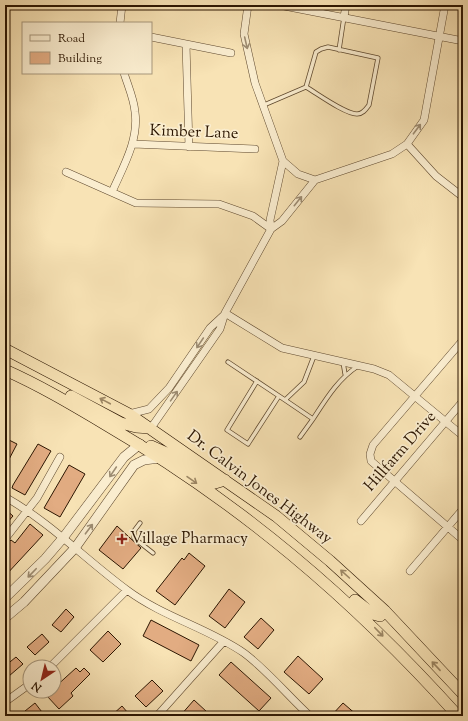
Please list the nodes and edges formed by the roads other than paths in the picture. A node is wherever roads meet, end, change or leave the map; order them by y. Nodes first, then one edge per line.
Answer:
1 (122, 5) edge
2 (248, 5) edge
3 (279, 5) edge
4 (346, 5) edge
5 (445, 5) edge
6 (344, 17) junction
7 (120, 22) edge
8 (438, 36) junction
9 (152, 37) edge
10 (463, 41) edge
11 (186, 44) junction
12 (339, 50) junction
13 (231, 53) dead end
14 (124, 74) edge
15 (306, 87) junction
16 (264, 105) junction
17 (133, 144) junction
18 (407, 144) junction
19 (189, 147) junction
20 (255, 149) dead end
21 (283, 161) junction
22 (66, 172) dead end
23 (315, 180) junction
24 (112, 192) junction
25 (463, 197) edge
26 (272, 229) junction
27 (225, 314) junction
28 (463, 340) edge
29 (5, 349) edge
30 (314, 356) junction
31 (228, 362) dead end
32 (343, 362) junction
33 (359, 365) junction
34 (5, 370) edge
35 (345, 374) junction
36 (257, 381) junction
37 (50, 392) junction
38 (415, 395) junction
39 (279, 396) junction
40 (285, 400) junction
41 (463, 401) edge
42 (129, 414) junction
43 (313, 419) junction
44 (446, 421) junction
45 (151, 428) junction
46 (463, 436) edge
47 (300, 437) dead end
48 (140, 444) junction
49 (60, 457) dead end
50 (160, 458) junction
51 (225, 480) junction
52 (394, 481) junction
53 (5, 496) edge
54 (463, 509) edge
55 (29, 510) junction
56 (361, 521) dead end
57 (140, 523) dead end
58 (448, 526) junction
59 (268, 534) junction
60 (63, 538) junction
61 (5, 539) edge
62 (463, 540) edge
63 (75, 548) junction
64 (153, 554) dead end
65 (410, 571) dead end
66 (127, 590) junction
67 (5, 598) edge
68 (385, 611) junction
69 (5, 618) edge
70 (224, 641) junction
71 (58, 659) edge
72 (22, 690) edge
73 (463, 694) edge
74 (5, 702) edge
75 (306, 715) edge
76 (157, 716) edge
77 (458, 716) edge

1 - 7 street
2 -> 16 street
3 - 6 street
4 - 6 street
5 - 8 street
6 - 8 street
6 - 12 lane
8 - 10 street
18 -> 8 street
9 - 11 street
11 - 13 street
11 - 19 street
12 - 15 lane
12 - 15 lane
14 - 17 street
15 - 16 lane
16 - 21 street
17 - 19 street, Kimber Lane
17 - 24 street
18 - 23 street
18 - 25 street
19 - 20 street, Kimber Lane
21 - 23 street
21 - 26 street
22 - 24 street
26 -> 23 street
24 - 26 street
26 - 27 street
27 - 30 street
27 -> 42 street
45 -> 27 street
28 - 38 street
42 -> 29 highway, Dr. Calvin Jones Highway
30 - 32 street
30 - 40 lane
31 - 36 lane
32 - 33 street
32 - 35 lane
33 - 35 lane
33 - 38 street
34 - 37 highway, Dr. Calvin Jones Highway
35 - 43 lane
36 - 39 lane
36 - 39 lane
37 - 45 highway
37 - 48 highway, Dr. Calvin Jones Highway
38 - 44 street
38 - 52 street
39 - 40 lane
40 - 43 lane
41 - 44 street, Hillfarm Drive
42 - 45 highway, Dr. Calvin Jones Highway
43 - 47 lane
44 - 46 street
44 - 52 street, Hillfarm Drive
45 - 51 highway, Dr. Calvin Jones Highway
48 - 50 highway, Dr. Calvin Jones Highway
48 - 51 highway
48 -> 60 street
49 - 55 street
50 -> 59 highway, Dr. Calvin Jones Highway
63 -> 50 street
68 -> 51 highway, Dr. Calvin Jones Highway
52 - 56 street, Hillfarm Drive
52 - 58 street
53 - 55 street
54 - 58 street
55 - 60 street
55 - 61 street
57 - 64 lane
58 - 62 street
58 - 65 street
59 - 68 highway
59 -> 77 highway, Dr. Calvin Jones Highway
60 - 63 street
60 -> 67 street
63 - 66 street
63 - 69 street
66 - 70 street
66 - 71 street
73 -> 68 highway, Dr. Calvin Jones Highway
70 - 75 street
70 - 76 street
72 - 74 street

